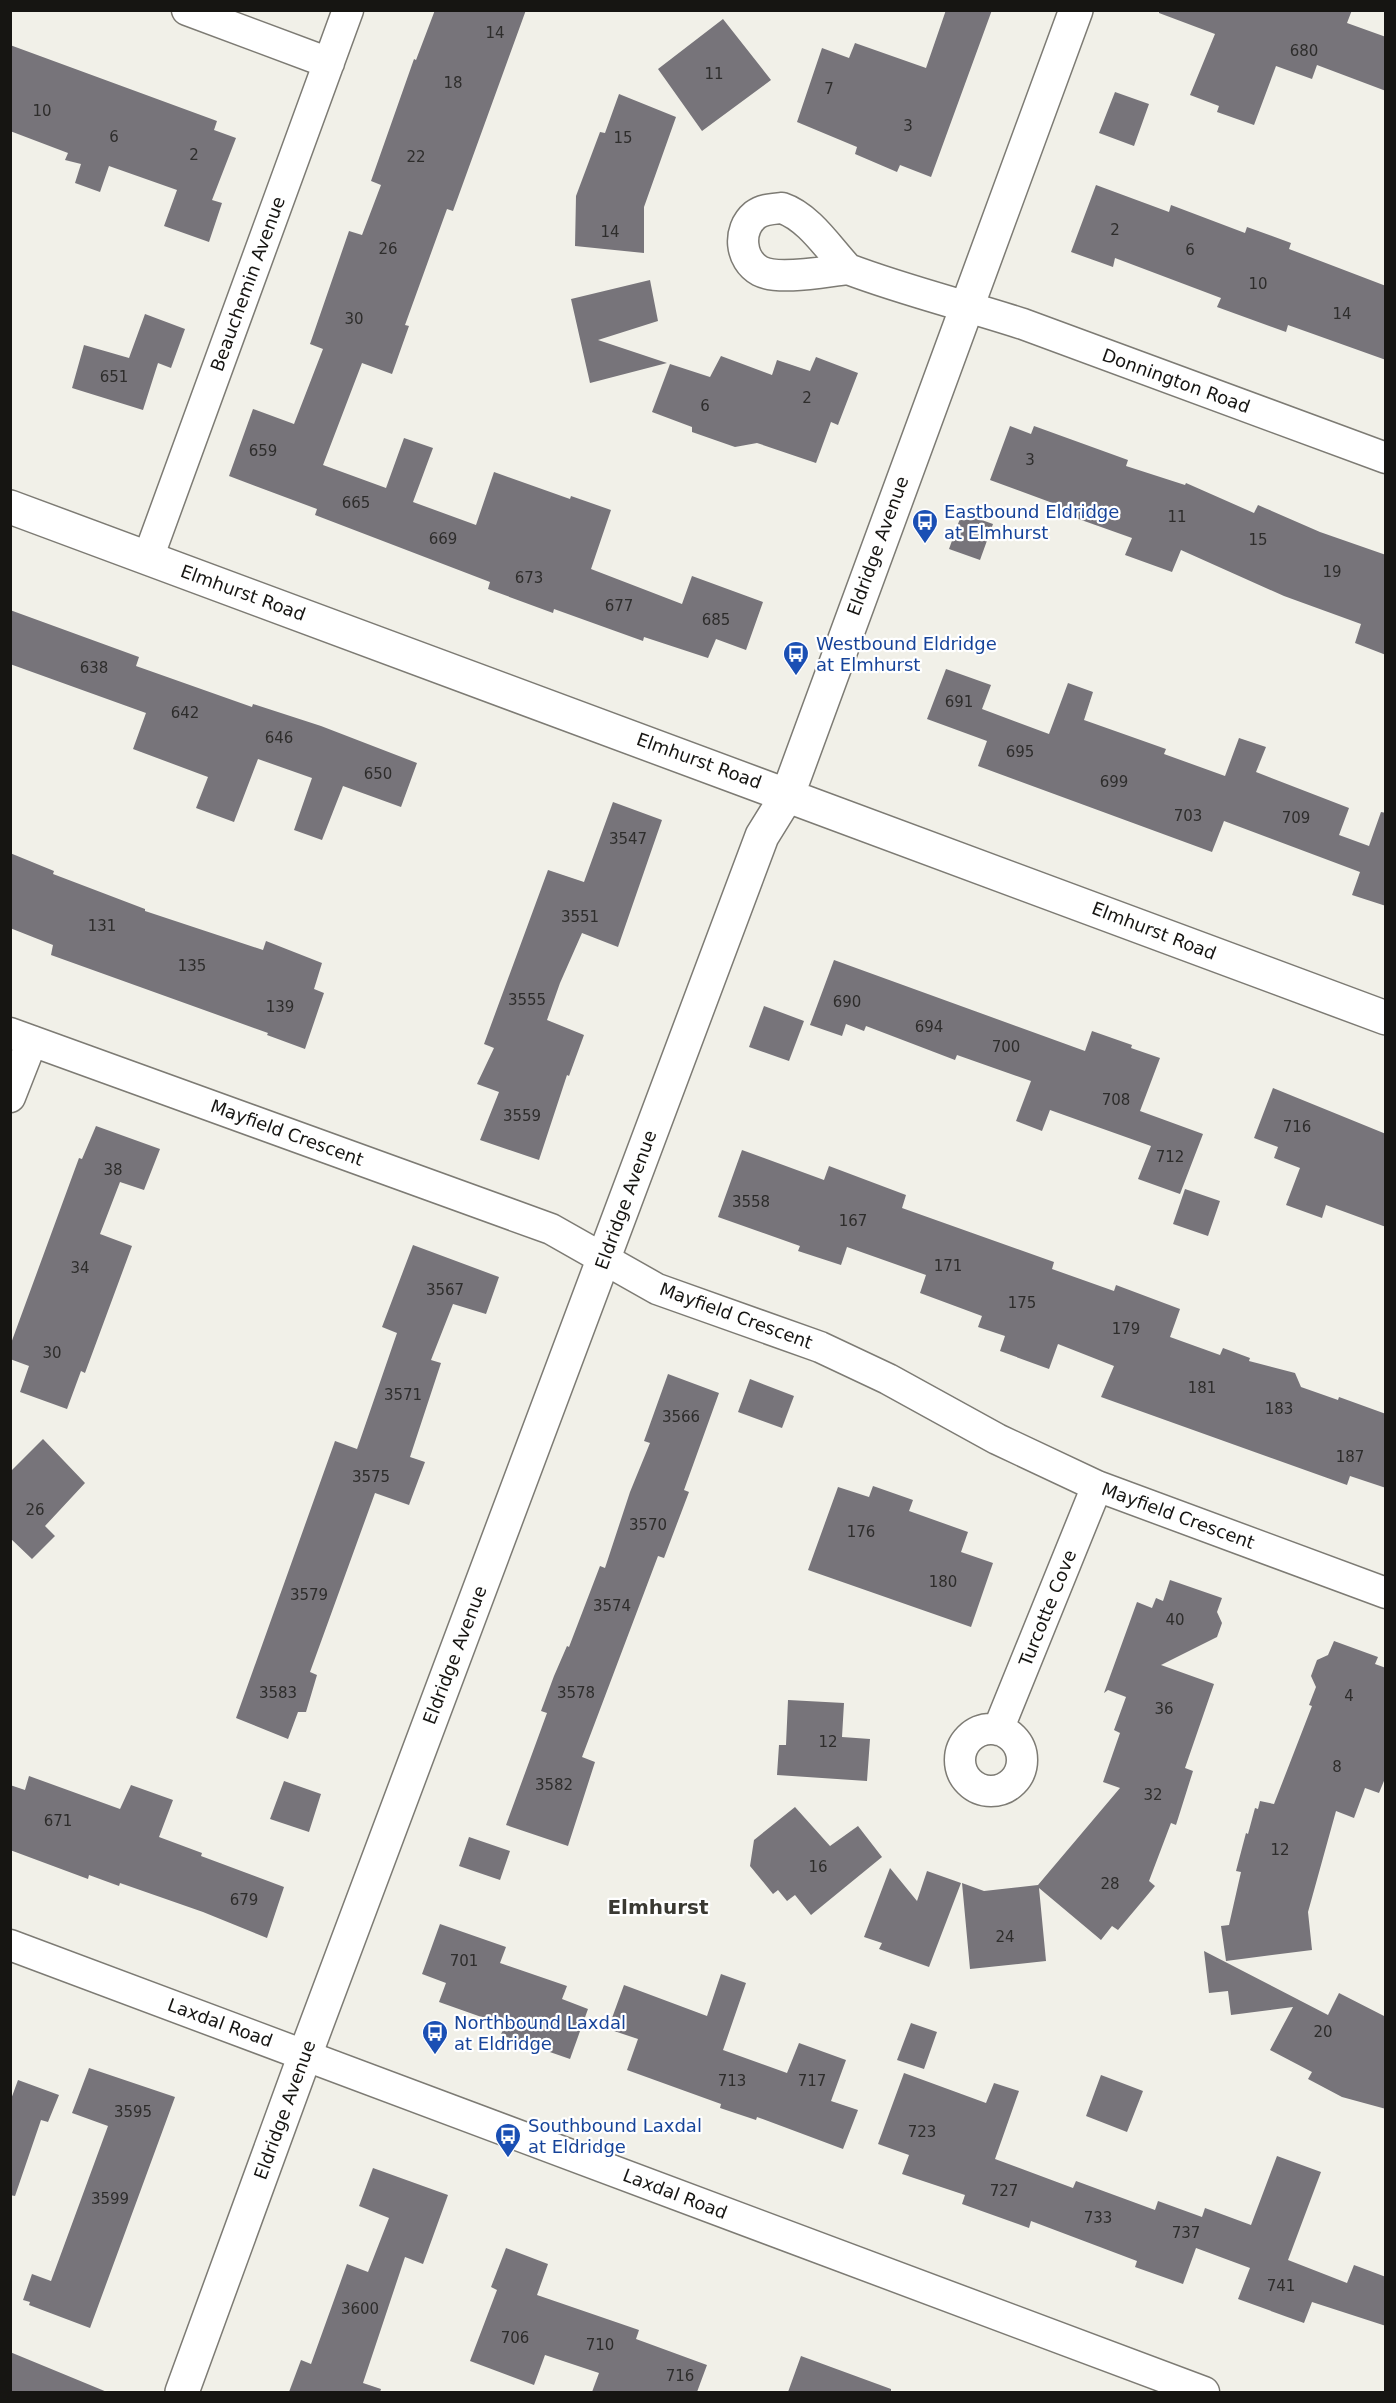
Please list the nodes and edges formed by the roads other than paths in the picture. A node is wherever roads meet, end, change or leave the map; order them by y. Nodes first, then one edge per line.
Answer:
1 (187, 10) edge
2 (348, 10) edge
3 (1076, 10) edge
4 (329, 63) junction
5 (848, 269) dead end
6 (966, 305) junction
7 (1386, 458) edge
8 (10, 507) edge
9 (148, 558) junction
10 (788, 794) junction
11 (1386, 1018) edge
12 (21, 1037) edge
13 (10, 1097) edge
14 (604, 1257) junction
15 (1097, 1486) junction
16 (1386, 1593) edge
17 (998, 1730) dead end
18 (10, 1945) edge
19 (305, 2055) junction
20 (182, 2392) edge
21 (1204, 2392) edge

1 - 4 street
2 - 4 street, Beauchemin Avenue
3 - 6 street, Eldridge Avenue
4 - 9 street, Beauchemin Avenue
5 - 6 street, Donnington Road
6 - 7 street, Donnington Road
6 - 10 street, Eldridge Avenue
8 - 9 street, Elmhurst Road
9 - 10 street, Elmhurst Road
10 - 11 street, Elmhurst Road
10 - 14 street, Eldridge Avenue
12 - 13 street
12 - 14 street, Mayfield Crescent
14 - 15 street, Mayfield Crescent
14 - 19 street, Eldridge Avenue
15 - 16 street, Mayfield Crescent
15 - 17 street, Turcotte Cove
18 - 19 street, Laxdal Road
19 - 20 street, Eldridge Avenue
19 - 21 street, Laxdal Road

